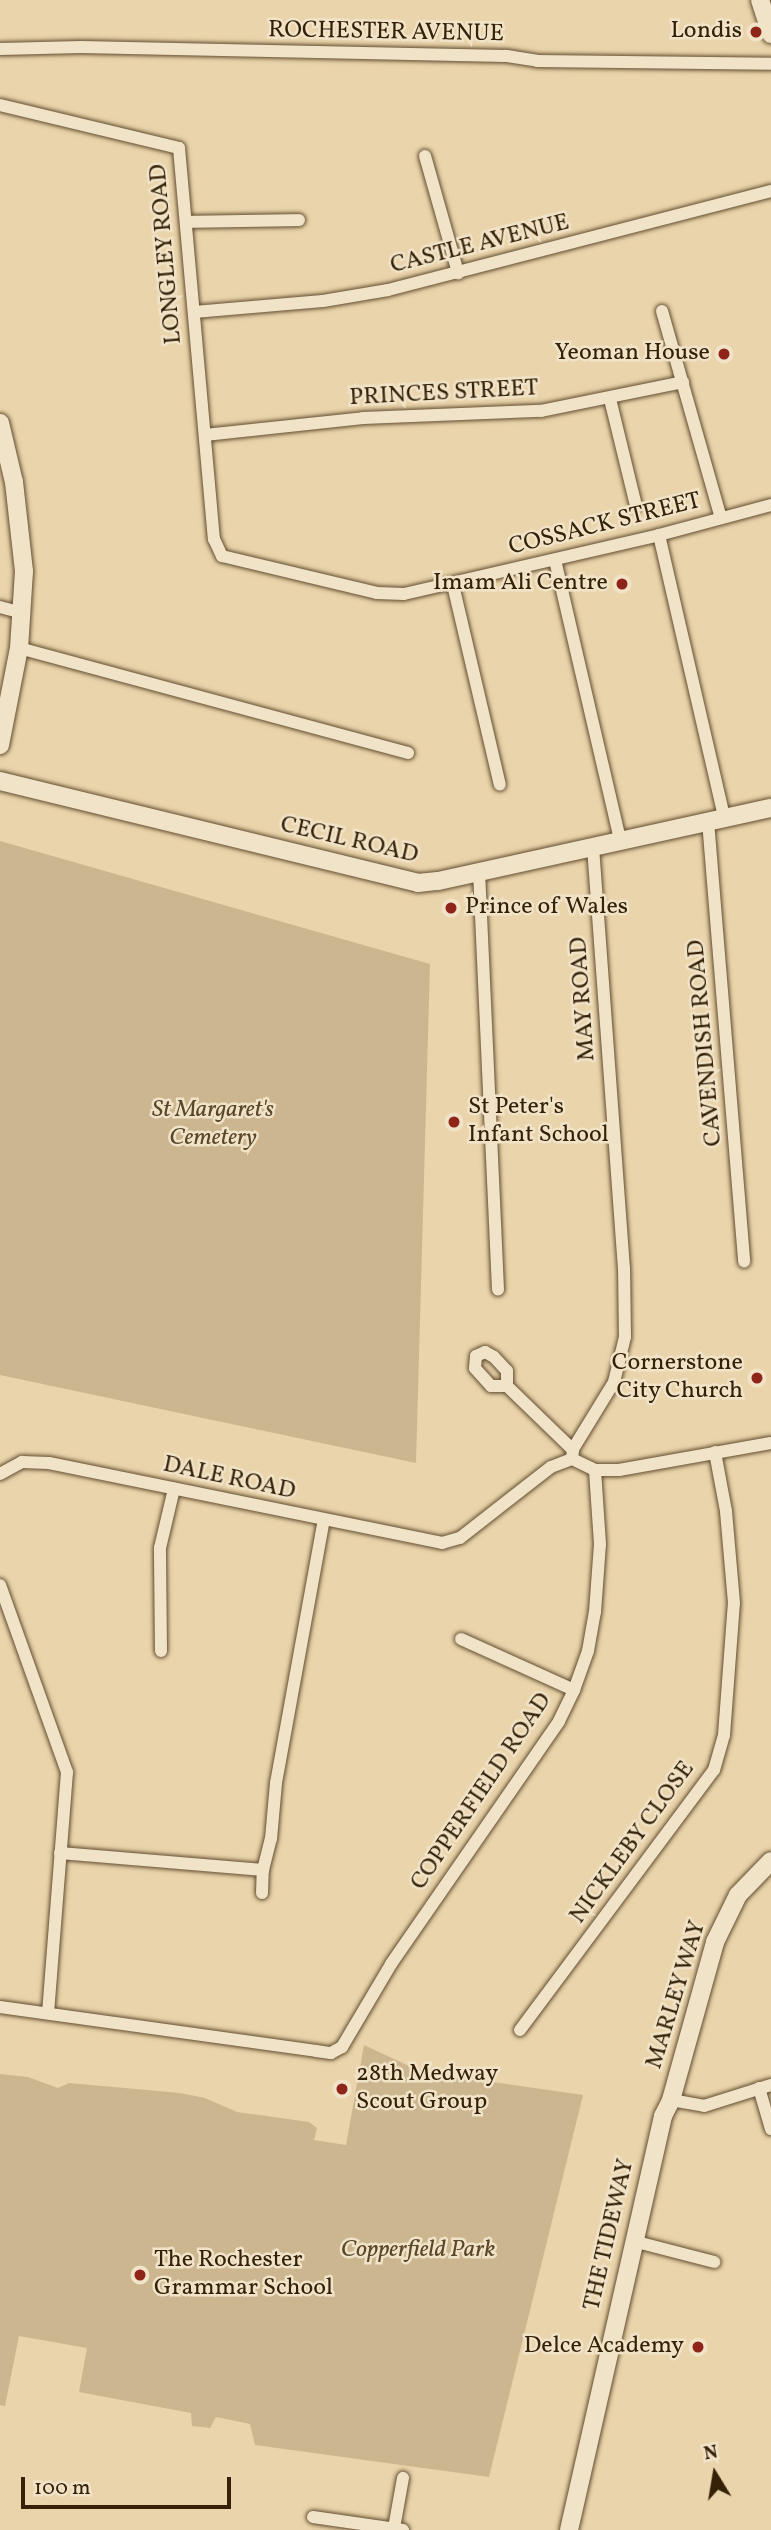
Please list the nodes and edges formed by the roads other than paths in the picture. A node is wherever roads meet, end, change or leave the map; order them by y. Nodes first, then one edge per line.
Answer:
1 (760, 0) edge
2 (771, 34) edge
3 (0, 49) edge
4 (771, 64) edge
5 (0, 105) edge
6 (425, 156) dead end
7 (771, 191) edge
8 (299, 220) dead end
9 (186, 222) junction
10 (458, 273) junction
11 (662, 311) dead end
12 (194, 312) junction
13 (683, 382) junction
14 (610, 399) junction
15 (0, 423) edge
16 (205, 435) junction
17 (771, 505) edge
18 (636, 506) dead end
19 (721, 518) junction
20 (659, 535) junction
21 (214, 539) joint
22 (555, 560) junction
23 (453, 584) junction
24 (0, 607) edge
25 (23, 613) junction
26 (19, 648) junction
27 (4, 710) edge
28 (0, 746) edge
29 (408, 753) dead end
30 (0, 781) edge
31 (500, 785) dead end
32 (771, 808) edge
33 (716, 819) junction
34 (620, 840) junction
35 (593, 846) junction
36 (479, 871) junction
37 (744, 1262) dead end
38 (498, 1290) dead end
39 (507, 1386) dead end
40 (771, 1443) edge
41 (716, 1452) junction
42 (572, 1455) junction
43 (595, 1469) junction
44 (0, 1474) edge
45 (174, 1489) junction
46 (324, 1520) junction
47 (0, 1585) edge
48 (461, 1639) dead end
49 (161, 1651) dead end
50 (574, 1690) junction
51 (60, 1853) junction
52 (771, 1861) edge
53 (262, 1870) junction
54 (262, 1893) dead end
55 (0, 2007) edge
56 (48, 2013) junction
57 (520, 2030) dead end
58 (765, 2087) edge
59 (667, 2108) junction
60 (771, 2129) edge
61 (633, 2241) junction
62 (714, 2262) dead end
63 (403, 2478) dead end
64 (313, 2517) dead end
65 (340, 2526) edge
66 (399, 2529) edge
67 (569, 2530) edge

1 - 2 street
3 - 4 street, ROCHESTER AVENUE
5 - 9 street, LONGLEY ROAD
6 - 10 street
7 - 10 street, CASTLE AVENUE
8 - 9 street
9 - 12 street, LONGLEY ROAD
10 - 12 street, CASTLE AVENUE
11 - 13 street
12 - 16 street, LONGLEY ROAD
13 - 14 street, PRINCES STREET
13 - 19 street
14 - 16 street, PRINCES STREET
14 - 18 street
15 - 25 street
16 - 21 street, LONGLEY ROAD
17 - 19 street, COSSACK STREET
19 - 20 street, COSSACK STREET
20 - 22 street, COSSACK STREET
20 - 33 street, CAVENDISH ROAD
21 - 23 street, COSSACK STREET
22 - 23 street, COSSACK STREET
22 - 34 street
23 - 31 street
24 - 25 street
25 - 26 street
26 - 27 street
26 - 29 street
27 - 28 street
30 - 36 street, CECIL ROAD
32 - 33 street, CECIL ROAD
33 - 34 street, CECIL ROAD
33 - 37 street, CAVENDISH ROAD
34 - 35 street, CECIL ROAD
35 - 36 street, CECIL ROAD
35 - 42 street, MAY ROAD
36 - 38 street
39 - 42 street
40 - 41 street
41 - 43 street
41 - 57 street, NICKLEBY CLOSE
42 - 43 street
42 - 46 street, DALE ROAD
43 - 50 street, COPPERFIELD ROAD
44 - 45 street, DALE ROAD
45 - 46 street, DALE ROAD
45 - 49 street
46 - 53 street
47 - 51 street
48 - 50 street
50 - 56 street, COPPERFIELD ROAD
51 - 53 street
51 - 56 street
52 - 59 street, MARLEY WAY
53 - 54 street
55 - 56 street
58 - 59 street
58 - 60 street
59 - 61 street, THE TIDEWAY
61 - 62 street
61 - 67 street, THE TIDEWAY
63 - 66 street
64 - 65 street
65 - 66 street

